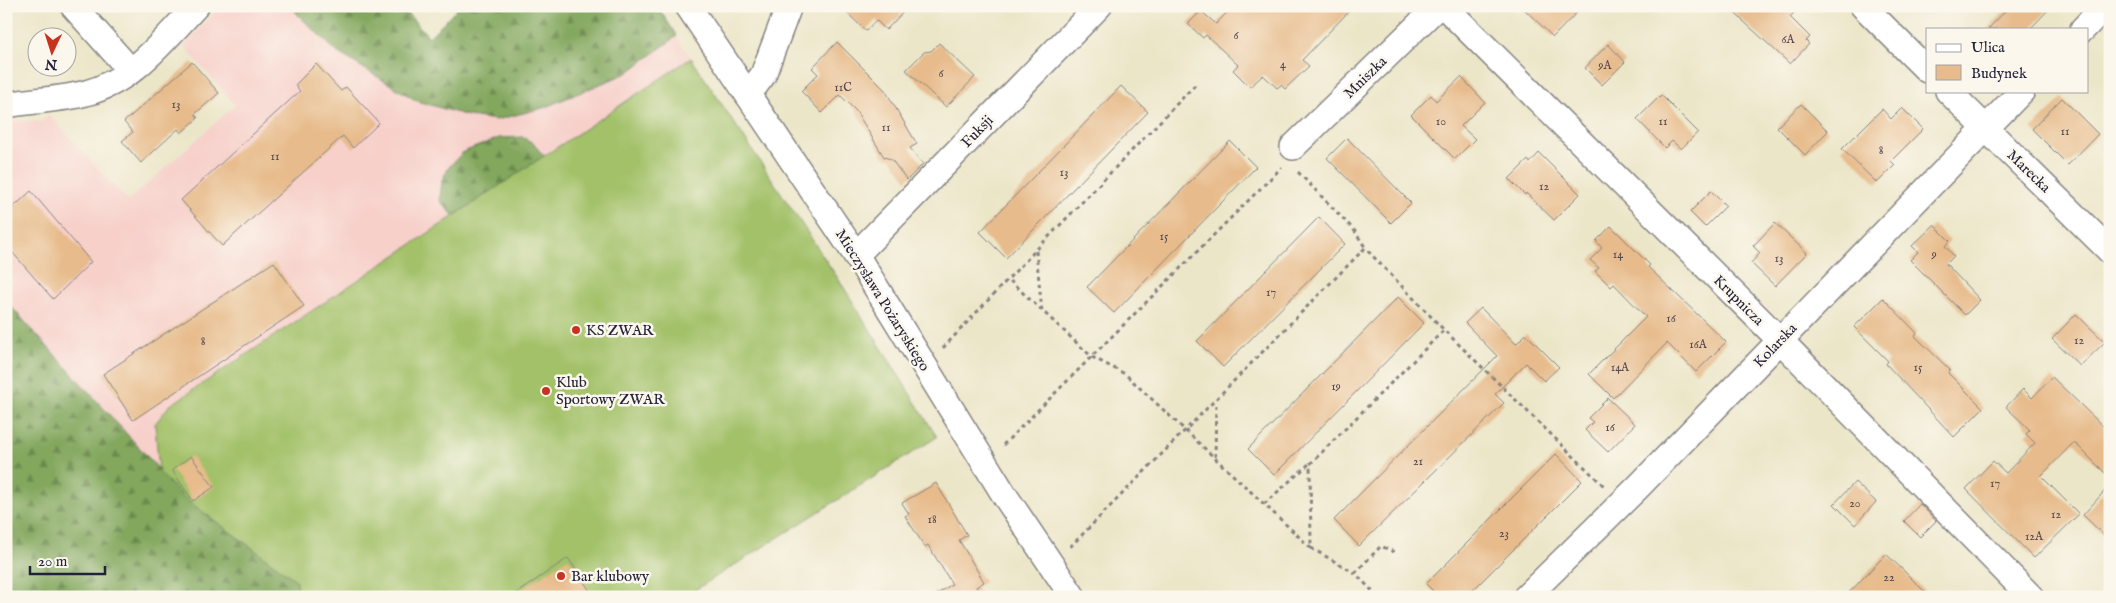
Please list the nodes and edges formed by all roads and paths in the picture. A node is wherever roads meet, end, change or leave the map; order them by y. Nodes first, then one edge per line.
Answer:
1 (73, 6) edge
2 (196, 6) edge
3 (688, 6) edge
4 (789, 6) edge
5 (1099, 6) edge
6 (1438, 6) edge
7 (1444, 6) edge
8 (1863, 6) edge
9 (2105, 6) edge
10 (2084, 28) edge
11 (1926, 69) edge
12 (131, 71) junction
13 (1195, 85) dead end
14 (1949, 92) edge
15 (2021, 92) edge
16 (748, 95) junction
17 (6, 105) edge
18 (1985, 128) junction
19 (1292, 159) junction
20 (1365, 248) junction
21 (1036, 250) junction
22 (2110, 251) edge
23 (856, 255) junction
24 (1008, 279) junction
25 (1042, 312) junction
26 (1444, 330) junction
27 (1780, 340) junction
28 (936, 355) dead end
29 (1092, 357) junction
30 (1216, 401) junction
31 (1184, 430) junction
32 (999, 450) dead end
33 (1215, 458) junction
34 (1310, 464) junction
35 (1621, 502) junction
36 (1264, 504) junction
37 (1311, 548) junction
38 (1068, 550) dead end
39 (1394, 552) dead end
40 (1356, 573) junction
41 (1073, 597) edge
42 (1378, 597) edge
43 (1526, 597) edge
44 (2031, 597) edge

1 - 12 street
2 - 12 street
3 - 16 street, Mieczysława Pożaryskiego
4 - 16 street
5 - 23 street, Fuksji
6 - 19 street, Mniszka
7 - 27 street, Krupnicza
8 - 11 street
9 - 10 street
12 - 17 street
13 - 21 path
14 - 18 street, Marecka
15 - 18 street, Kolarska
16 - 23 street, Mieczysława Pożaryskiego
18 - 22 street, Marecka
18 - 27 street, Kolarska
19 - 20 path
19 - 29 path
20 - 26 path
20 - 30 path
21 - 24 path
21 - 25 path
23 - 41 street, Mieczysława Pożaryskiego
24 - 25 path
24 - 28 path
25 - 29 path
26 - 34 path
26 - 35 path
27 - 35 street, Kolarska
27 - 44 street, Krupnicza
29 - 31 path
29 - 32 path
30 - 31 path
30 - 33 path
31 - 33 path
31 - 38 path
33 - 36 path
34 - 36 path
34 - 37 path
35 - 43 street, Kolarska
36 - 37 path
37 - 40 path
39 - 40 path
40 - 42 path

